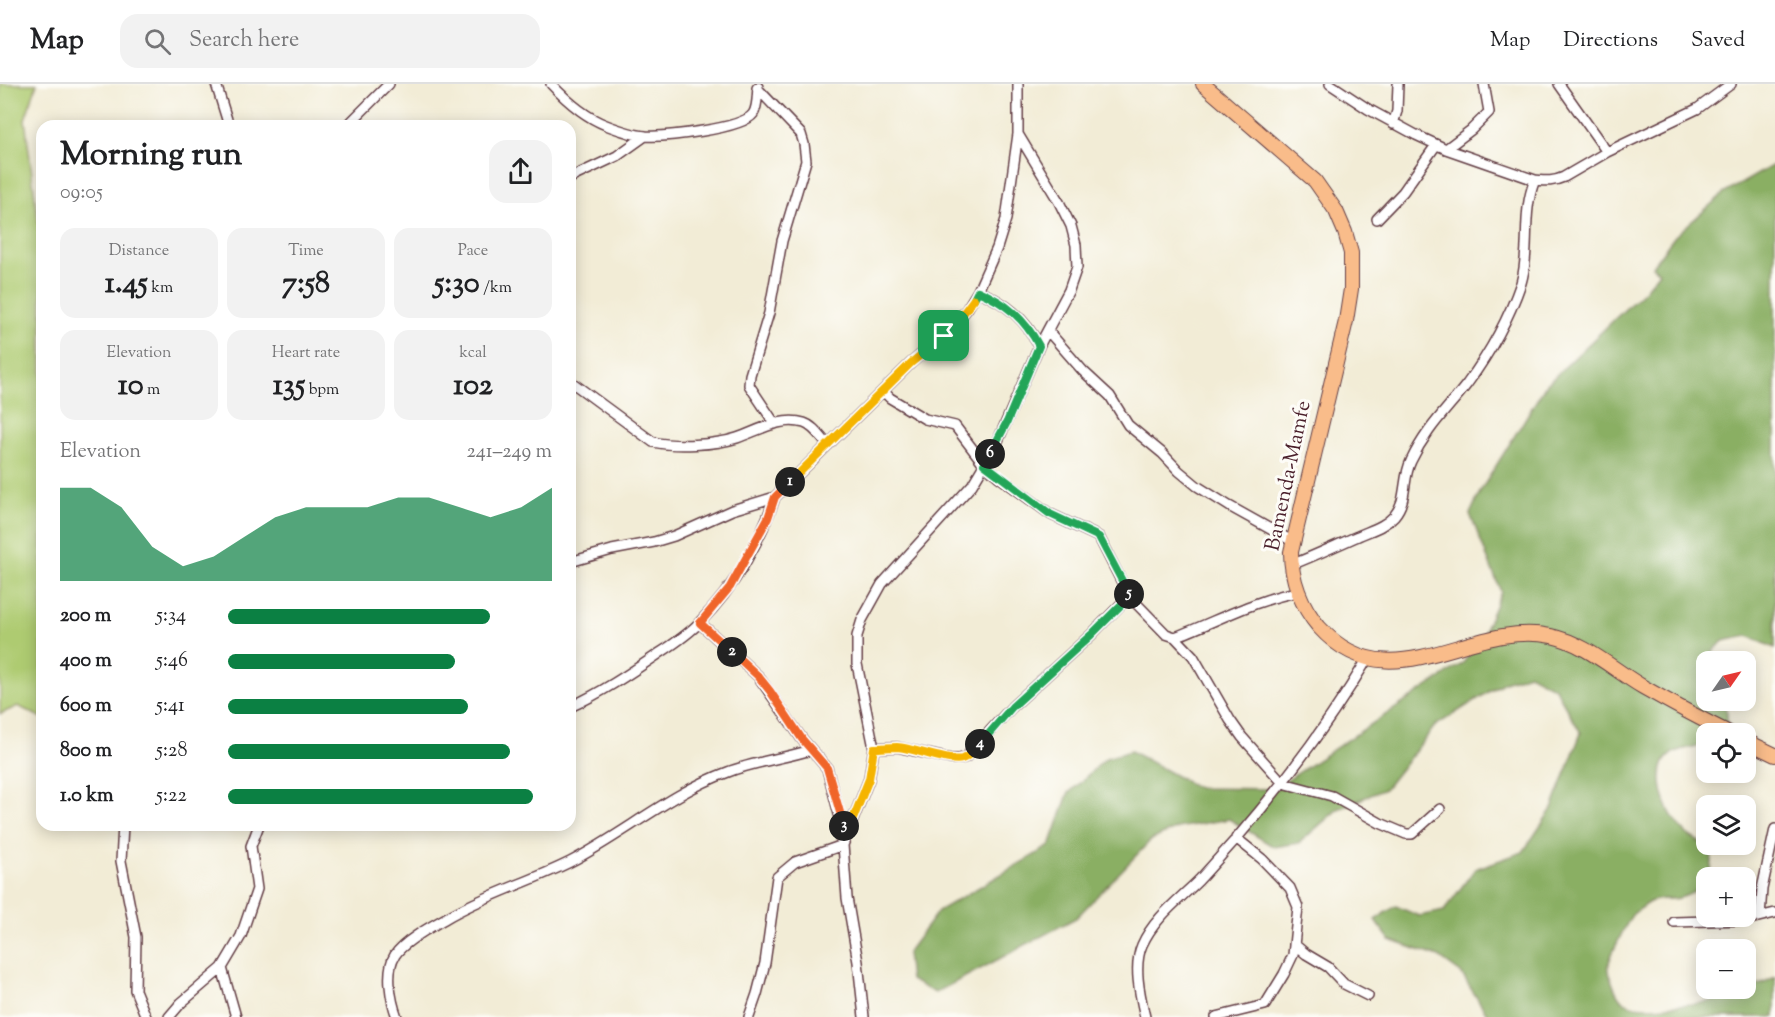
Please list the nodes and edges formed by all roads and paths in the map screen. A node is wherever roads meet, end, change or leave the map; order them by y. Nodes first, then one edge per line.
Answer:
1 (216, 84) edge
2 (389, 84) edge
3 (551, 84) edge
4 (1018, 84) edge
5 (1203, 84) edge
6 (1330, 84) edge
7 (1398, 84) edge
8 (1484, 84) edge
9 (1559, 84) edge
10 (1731, 84) edge
11 (758, 86) edge
12 (227, 120) edge
13 (353, 120) edge
14 (1393, 124) junction
15 (1018, 134) junction
16 (645, 136) junction
17 (1441, 147) junction
18 (1607, 152) junction
19 (576, 175) edge
20 (1535, 180) junction
21 (1377, 219) dead end
22 (978, 291) junction
23 (1048, 331) junction
24 (1039, 346) junction
25 (576, 385) edge
26 (883, 391) junction
27 (775, 424) junction
28 (828, 445) junction
29 (984, 464) junction
30 (775, 497) junction
31 (1292, 541) junction
32 (576, 560) edge
33 (1291, 565) junction
34 (1298, 592) junction
35 (1130, 596) junction
36 (700, 623) junction
37 (1175, 637) junction
38 (1368, 658) junction
39 (576, 704) edge
40 (1711, 723) edge
41 (1756, 746) edge
42 (874, 748) junction
43 (811, 750) junction
44 (1775, 755) edge
45 (1283, 783) junction
46 (1440, 809) dead end
47 (1775, 829) edge
48 (123, 831) edge
49 (257, 831) edge
50 (847, 834) junction
51 (1236, 838) junction
52 (843, 845) junction
53 (1775, 913) edge
54 (1760, 916) junction
55 (1674, 922) dead end
56 (1294, 944) junction
57 (222, 968) junction
58 (1368, 996) dead end
59 (146, 1017) edge
60 (169, 1017) edge
61 (236, 1017) edge
62 (397, 1017) edge
63 (749, 1017) edge
64 (864, 1017) edge
65 (1145, 1017) edge
66 (1216, 1017) edge

1 - 12 street
2 - 13 street
3 - 16 street
4 - 15 street
5 - 31 highway, Bamenda-Mamfe
6 - 14 street
7 - 14 street
8 - 17 street
9 - 18 street
10 - 18 street
11 - 16 street
11 - 27 street
14 - 17 street
15 - 22 street
15 - 23 street
16 - 19 street
17 - 20 street
17 - 21 street
18 - 20 street
20 - 33 street
22 - 24 street
22 - 26 street
23 - 24 street
23 - 31 street
24 - 29 street
25 - 27 street
26 - 28 street
26 - 29 street
27 - 28 street
28 - 30 street
29 - 35 street
29 - 42 street
30 - 32 street
30 - 36 street
31 - 33 highway, Bamenda-Mamfe
33 - 34 highway, Bamenda-Mamfe
34 - 37 street
34 - 38 highway, Bamenda-Mamfe
35 - 37 street
35 - 42 street
36 - 39 street
36 - 43 street
37 - 45 street
38 - 40 highway, Bamenda-Mamfe
38 - 45 street
41 - 44 highway
42 - 50 street
43 - 50 street
43 - 62 street
45 - 46 street
45 - 51 street
47 - 54 street
48 - 59 street
49 - 57 street
50 - 52 street
51 - 56 street
51 - 65 street
52 - 63 street
52 - 64 street
53 - 54 street
54 - 55 street
56 - 58 street
56 - 66 street
57 - 60 street
57 - 61 street

